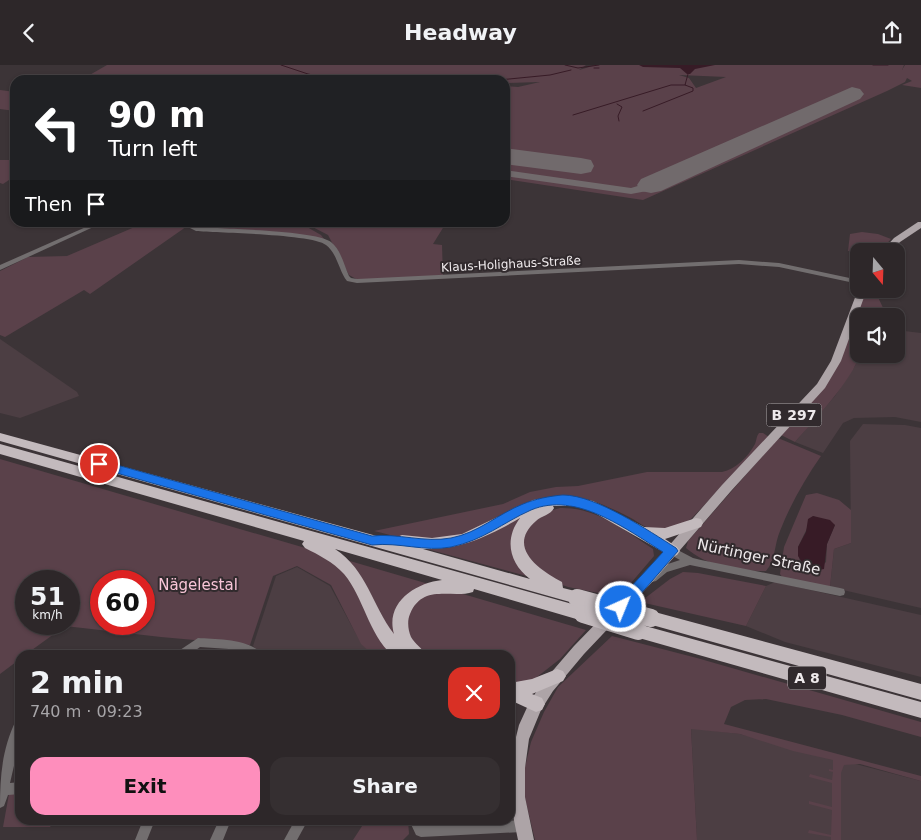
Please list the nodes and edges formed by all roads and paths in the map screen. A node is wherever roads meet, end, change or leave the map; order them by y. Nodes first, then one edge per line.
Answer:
1 (921, 224) edge
2 (89, 227) edge
3 (192, 227) edge
4 (894, 243) edge
5 (0, 268) edge
6 (850, 280) edge
7 (859, 298) edge
8 (0, 437) edge
9 (0, 449) edge
10 (597, 509) junction
11 (696, 523) junction
12 (640, 531) junction
13 (296, 533) junction
14 (372, 540) junction
15 (672, 551) junction
16 (690, 561) junction
17 (645, 582) junction
18 (497, 590) junction
19 (840, 592) dead end
20 (577, 598) junction
21 (195, 645) joint
22 (188, 650) edge
23 (252, 650) edge
24 (398, 650) edge
25 (412, 650) edge
26 (557, 676) junction
27 (515, 690) edge
28 (921, 692) edge
29 (515, 694) edge
30 (536, 704) junction
31 (921, 710) edge
32 (15, 738) edge
33 (515, 778) edge
34 (15, 790) edge
35 (2, 796) edge
36 (515, 804) edge
37 (147, 825) edge
38 (223, 825) edge
39 (299, 825) edge
40 (418, 825) edge
41 (482, 825) edge
42 (477, 827) junction
43 (524, 833) edge
44 (141, 840) edge
45 (216, 840) edge
46 (290, 840) edge

1 - 4 main road
2 - 5 street
3 - 6 street, Klaus-Holighaus-Straße
7 - 11 main road, Nürtinger Straße / B 297
8 - 14 highway, A 8
9 - 13 highway, A 8
10 - 12 highway
10 - 14 highway
10 - 20 highway
11 - 12 highway
11 - 15 main road, Nürtinger Straße / B 297
12 - 15 highway
13 - 18 highway, A 8
13 - 24 highway
14 - 20 highway, A 8
15 - 16 street, Nürtinger Straße
15 - 17 main road, Nürtinger Straße / B 297
16 - 17 street
16 - 19 street, Nürtinger Straße
17 - 26 main road, Nürtinger Straße / B 297
18 - 25 highway
18 - 31 highway, A 8, bridge
20 - 28 highway, A 8, bridge
21 - 22 street
21 - 23 street
26 - 27 highway
26 - 30 main road, Nürtinger Straße / B 297
29 - 30 highway
30 - 33 main road, Nürtinger Straße
32 - 35 street
34 - 35 street
36 - 43 main road, Nürtinger Straße
37 - 44 street
38 - 45 street
39 - 46 street
40 - 42 street, Nürtinger Straße
41 - 42 street, Nürtinger Straße
42 - 43 street, Nürtinger Straße

